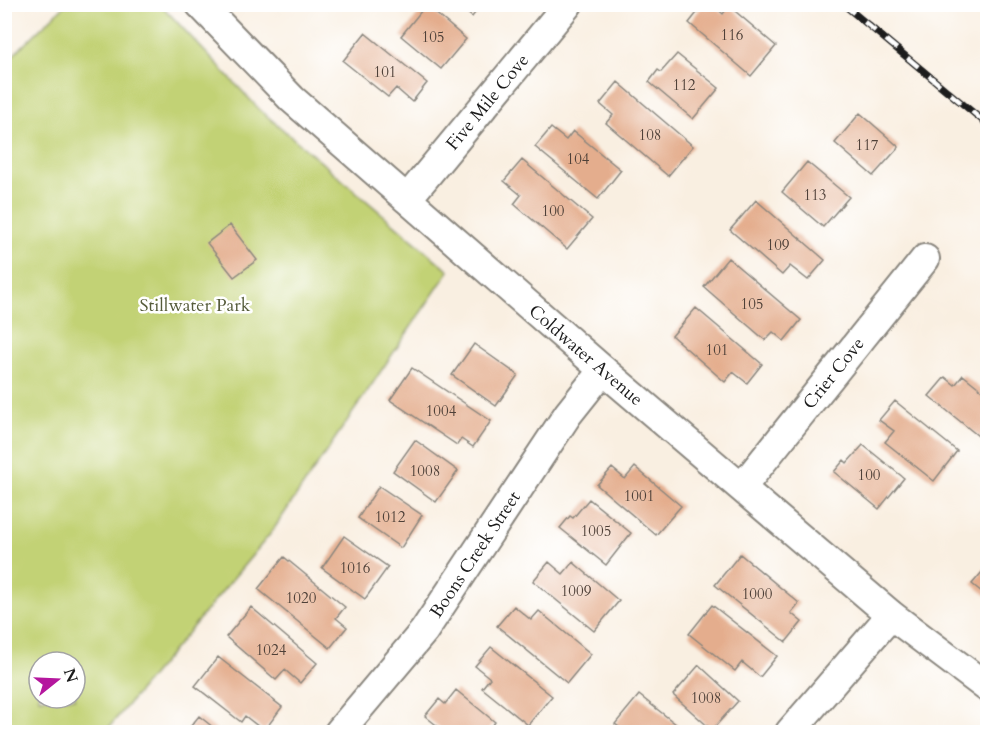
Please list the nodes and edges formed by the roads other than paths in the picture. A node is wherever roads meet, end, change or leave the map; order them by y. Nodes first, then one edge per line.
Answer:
1 (200, 4) edge
2 (568, 4) edge
3 (407, 199) junction
4 (925, 260) dead end
5 (603, 370) junction
6 (742, 487) junction
7 (891, 615) junction
8 (987, 688) edge
9 (339, 732) edge
10 (790, 732) edge

1 - 3 street, Coldwater Avenue
2 - 3 street, Five Mile Cove
3 - 5 street, Coldwater Avenue
4 - 6 street, Crier Cove
5 - 6 street, Coldwater Avenue
5 - 9 street, Boons Creek Street
6 - 7 street, Coldwater Avenue
7 - 8 street, Coldwater Avenue
7 - 10 street

